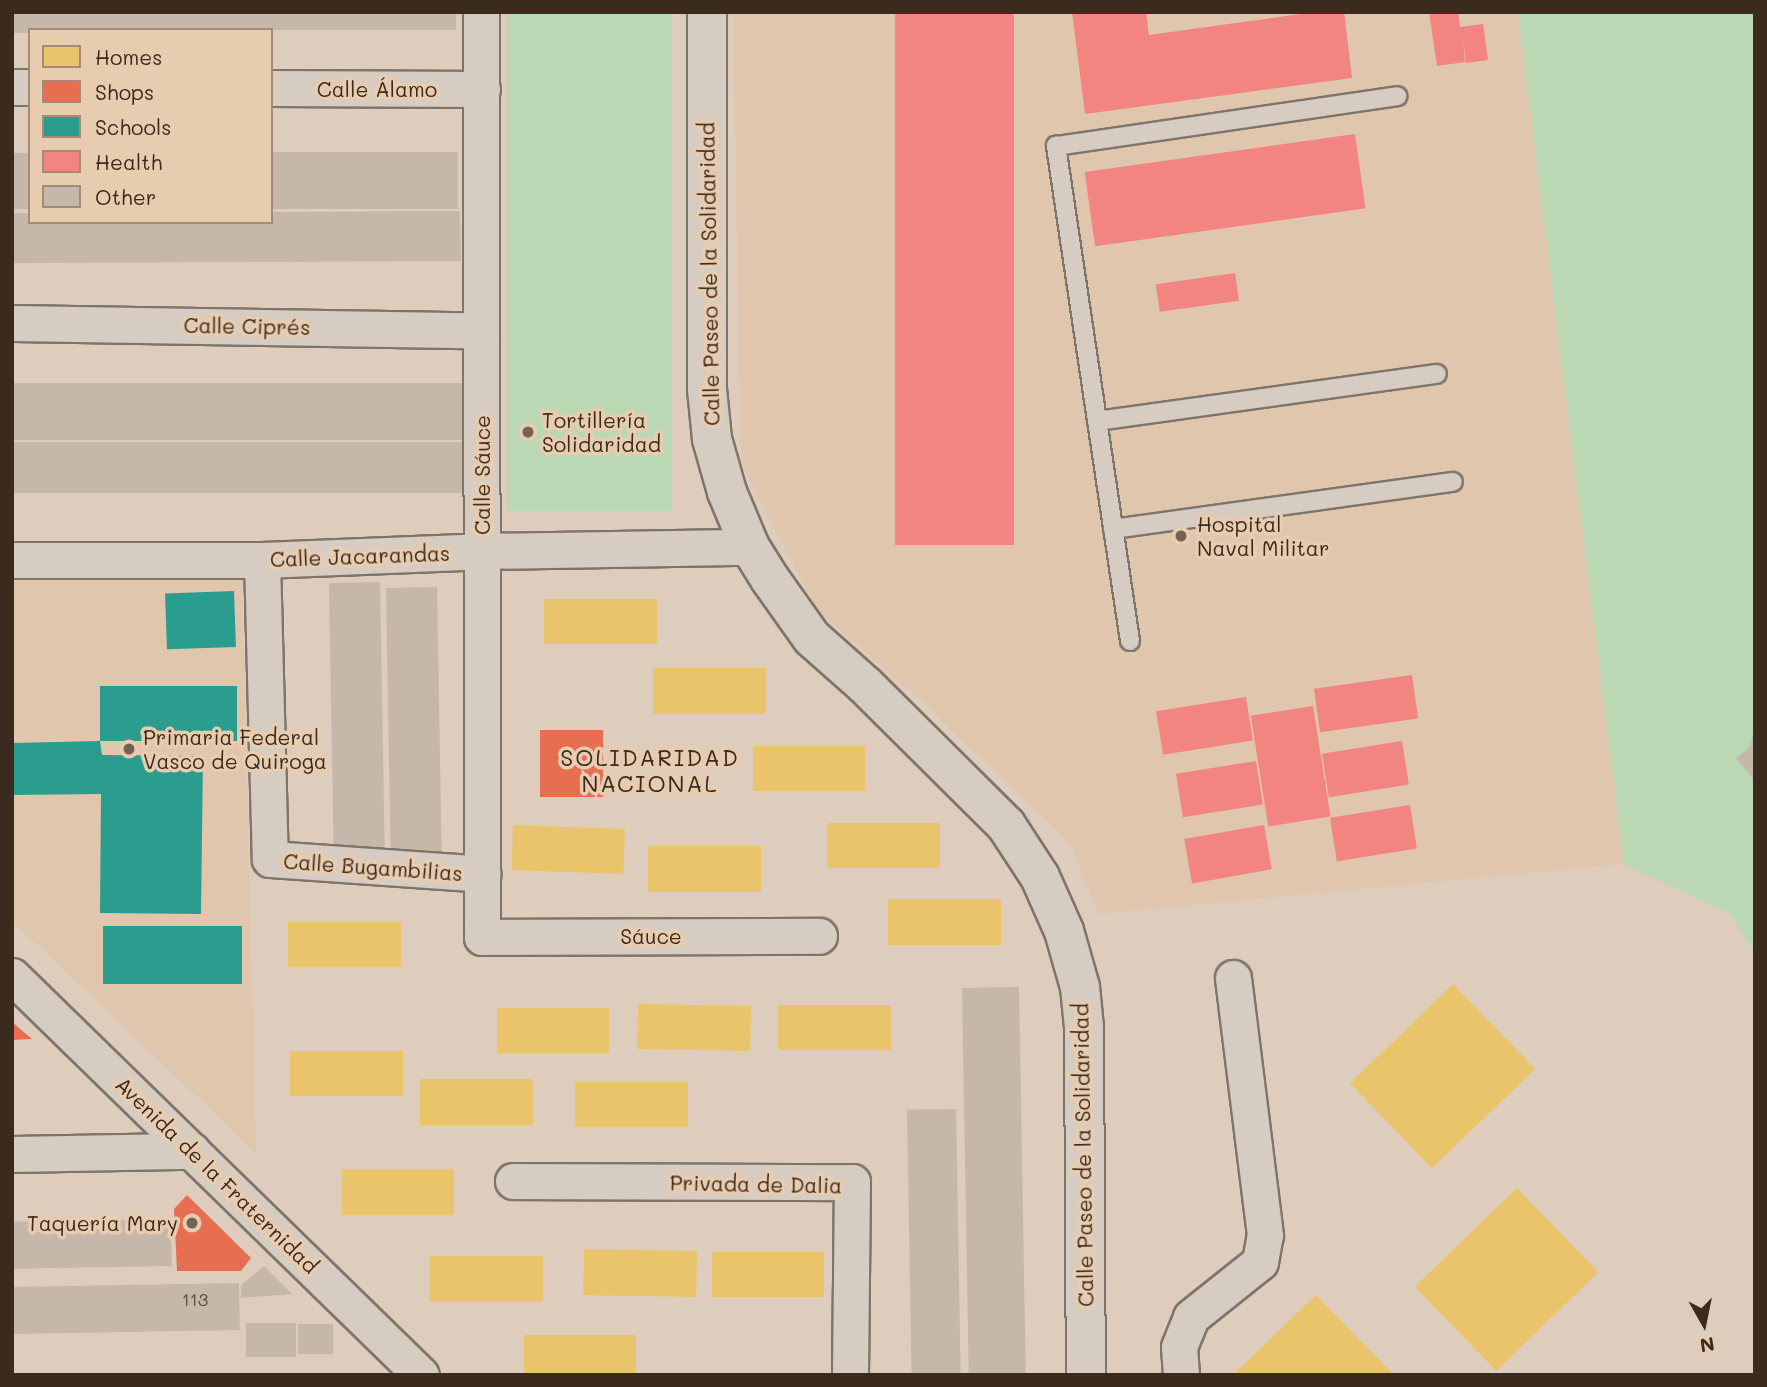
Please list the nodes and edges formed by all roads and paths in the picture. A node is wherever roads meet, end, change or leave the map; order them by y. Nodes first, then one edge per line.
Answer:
1 (481, 12) edge
2 (707, 12) edge
3 (273, 88) edge
4 (482, 89) junction
5 (1397, 96) dead end
6 (12, 323) edge
7 (481, 330) junction
8 (1437, 374) dead end
9 (1097, 421) junction
10 (1453, 482) dead end
11 (1113, 528) junction
12 (750, 547) junction
13 (482, 551) junction
14 (12, 560) edge
15 (262, 560) junction
16 (1130, 641) dead end
17 (482, 874) junction
18 (819, 936) dead end
19 (482, 937) joint
20 (12, 976) edge
21 (1233, 978) dead end
22 (192, 1151) junction
23 (12, 1154) edge
24 (513, 1181) dead end
25 (421, 1375) edge
26 (850, 1375) edge
27 (1086, 1375) edge
28 (1181, 1375) edge

1 - 4 street, Calle Sáuce
2 - 12 street, Calle Paseo de la Solidaridad
3 - 4 street, Calle Álamo
4 - 7 street, Calle Sáuce
5 - 9 lane
6 - 7 street, Calle Ciprés
7 - 13 street, Calle Sáuce
8 - 9 lane
9 - 11 lane
10 - 11 lane
11 - 16 lane
12 - 13 street, Calle Jacarandas
12 - 27 street, Calle Paseo de la Solidaridad
13 - 15 street, Calle Jacarandas
13 - 17 street, Calle Sáuce
14 - 15 street, Calle Jacarandas
15 - 17 street, Calle Bugambilias
17 - 19 street, Calle Sáuce
18 - 19 street, Sáuce
20 - 22 street, Avenida de la Fraternidad
21 - 28 street
22 - 23 street
22 - 25 street, Avenida de la Fraternidad
24 - 26 street, Privada de Dalia

